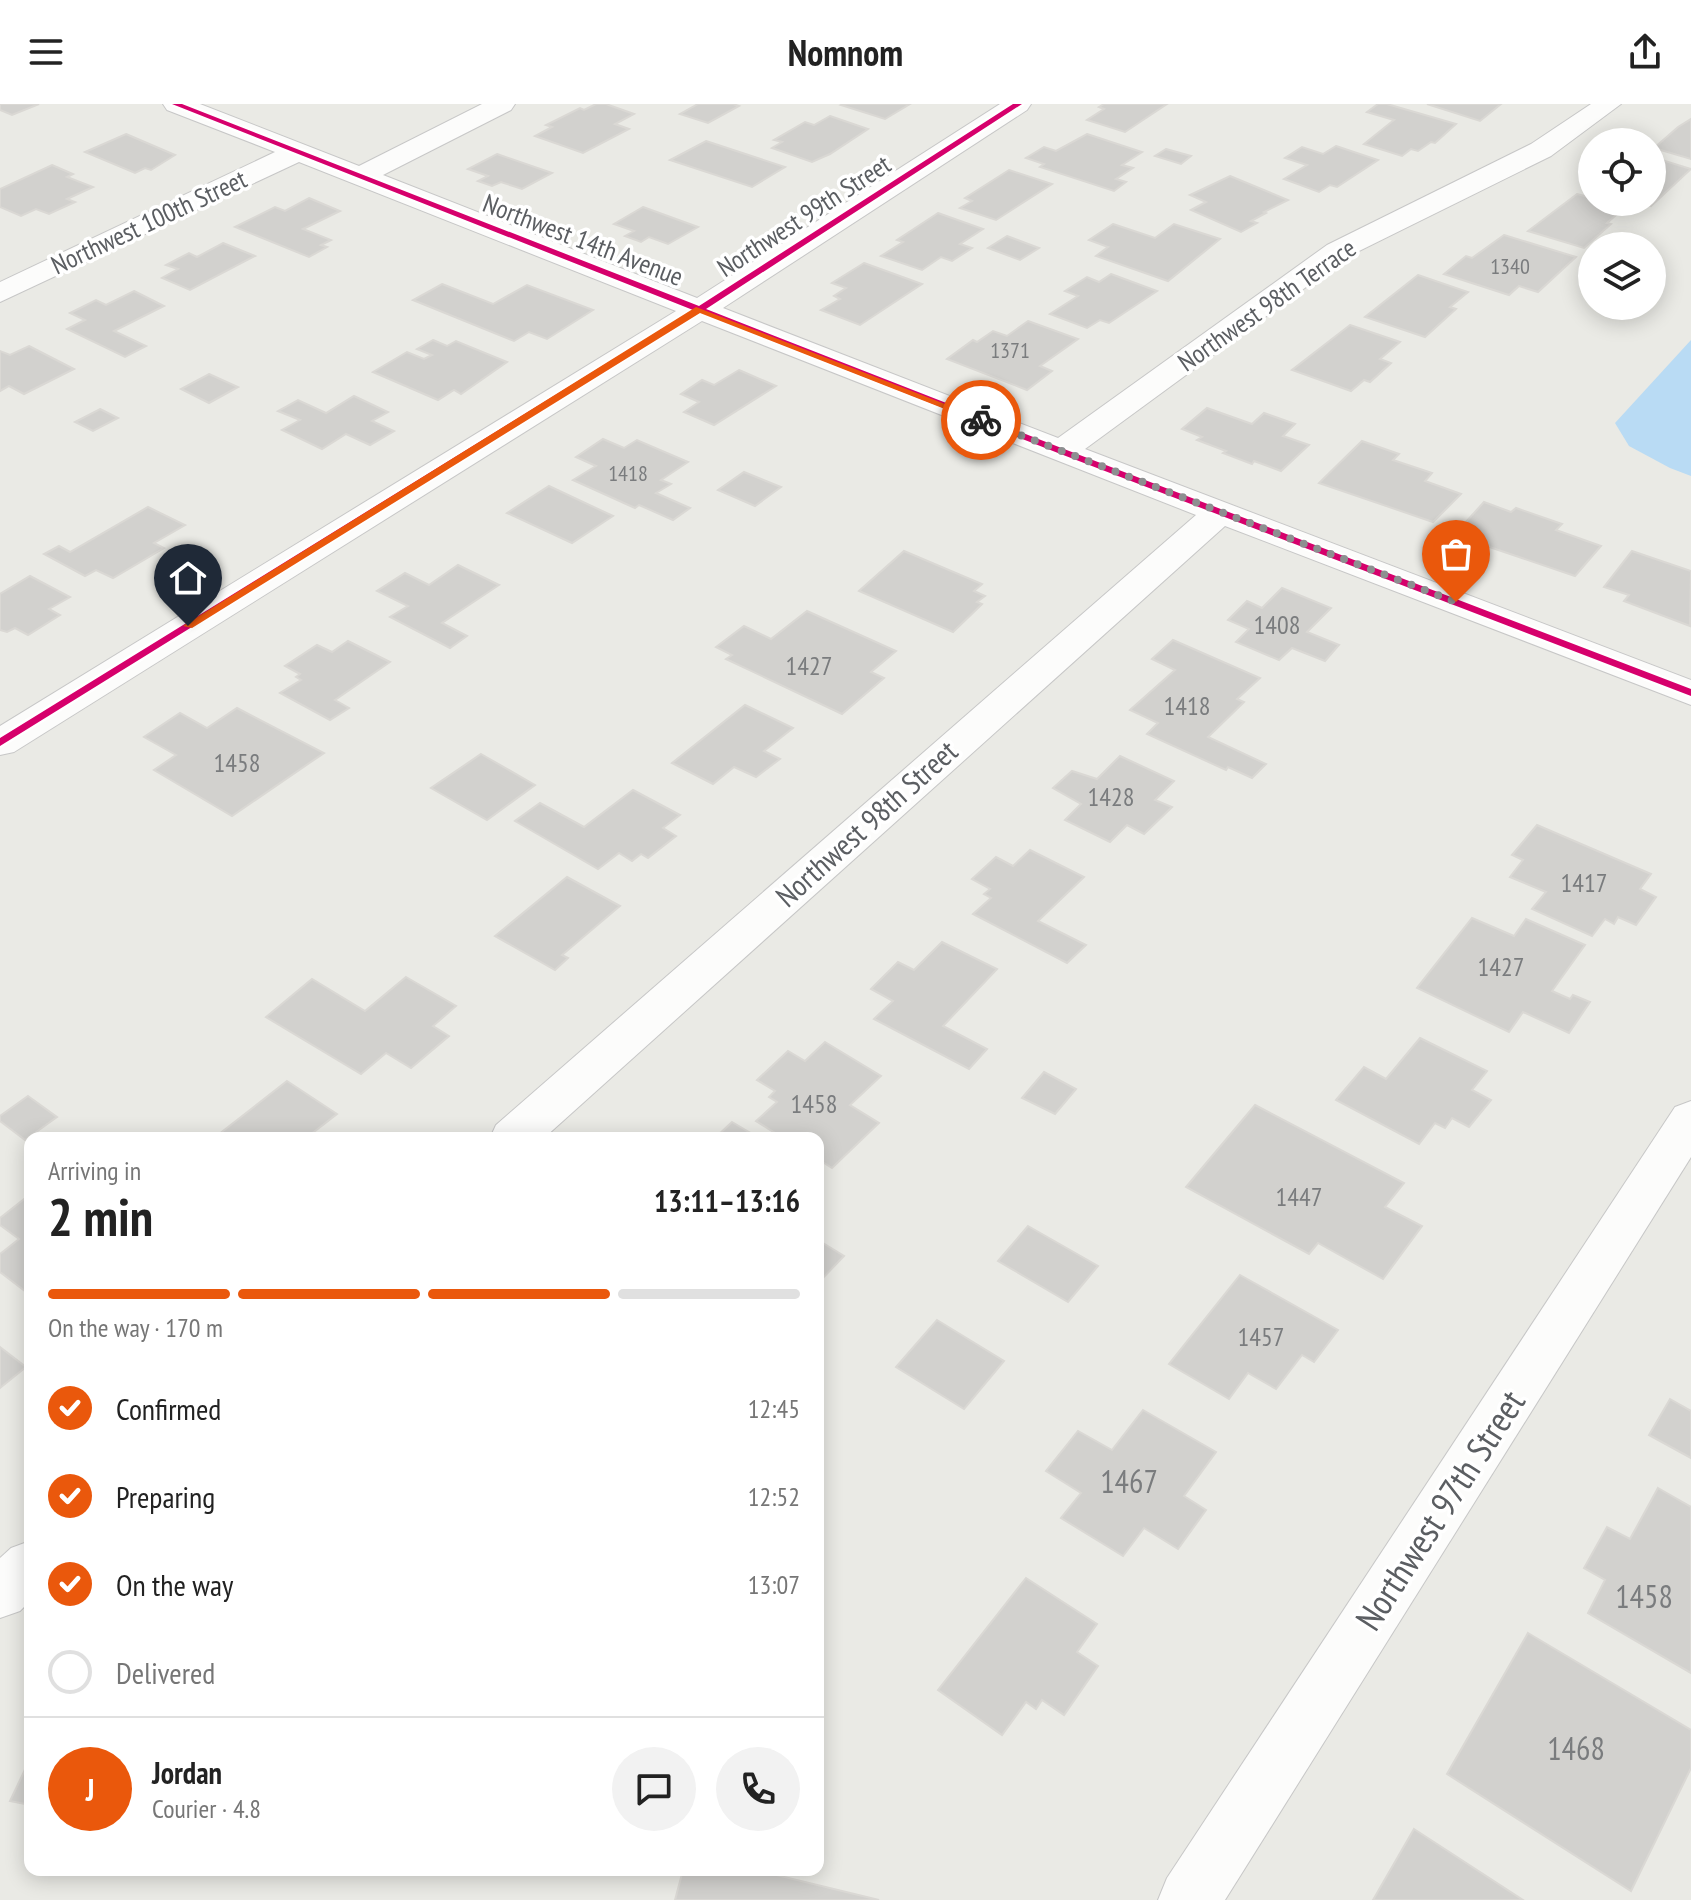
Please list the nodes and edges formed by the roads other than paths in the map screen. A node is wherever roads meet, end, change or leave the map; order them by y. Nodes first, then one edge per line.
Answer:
1 (176, 104) edge
2 (502, 104) edge
3 (1018, 104) edge
4 (1608, 104) edge
5 (298, 152) junction
6 (360, 176) junction
7 (0, 293) edge
8 (700, 309) junction
9 (1061, 451) junction
10 (1221, 511) junction
11 (1691, 693) edge
12 (0, 743) edge
13 (1691, 1119) edge
14 (520, 1132) edge
15 (24, 1571) edge
16 (0, 1593) edge
17 (1189, 1900) edge

1 - 5 street, Northwest 14th Avenue
2 - 6 street
3 - 8 street, Northwest 99th Street
4 - 9 street, Northwest 98th Terrace
5 - 6 street, Northwest 14th Avenue
5 - 7 street, Northwest 100th Street
6 - 8 street, Northwest 14th Avenue
8 - 9 street, Northwest 14th Avenue
8 - 12 street, Northwest 99th Street
9 - 10 street, Northwest 14th Avenue
10 - 11 street, Northwest 14th Avenue
10 - 14 street, Northwest 98th Street
13 - 17 street, Northwest 97th Street
15 - 16 street

